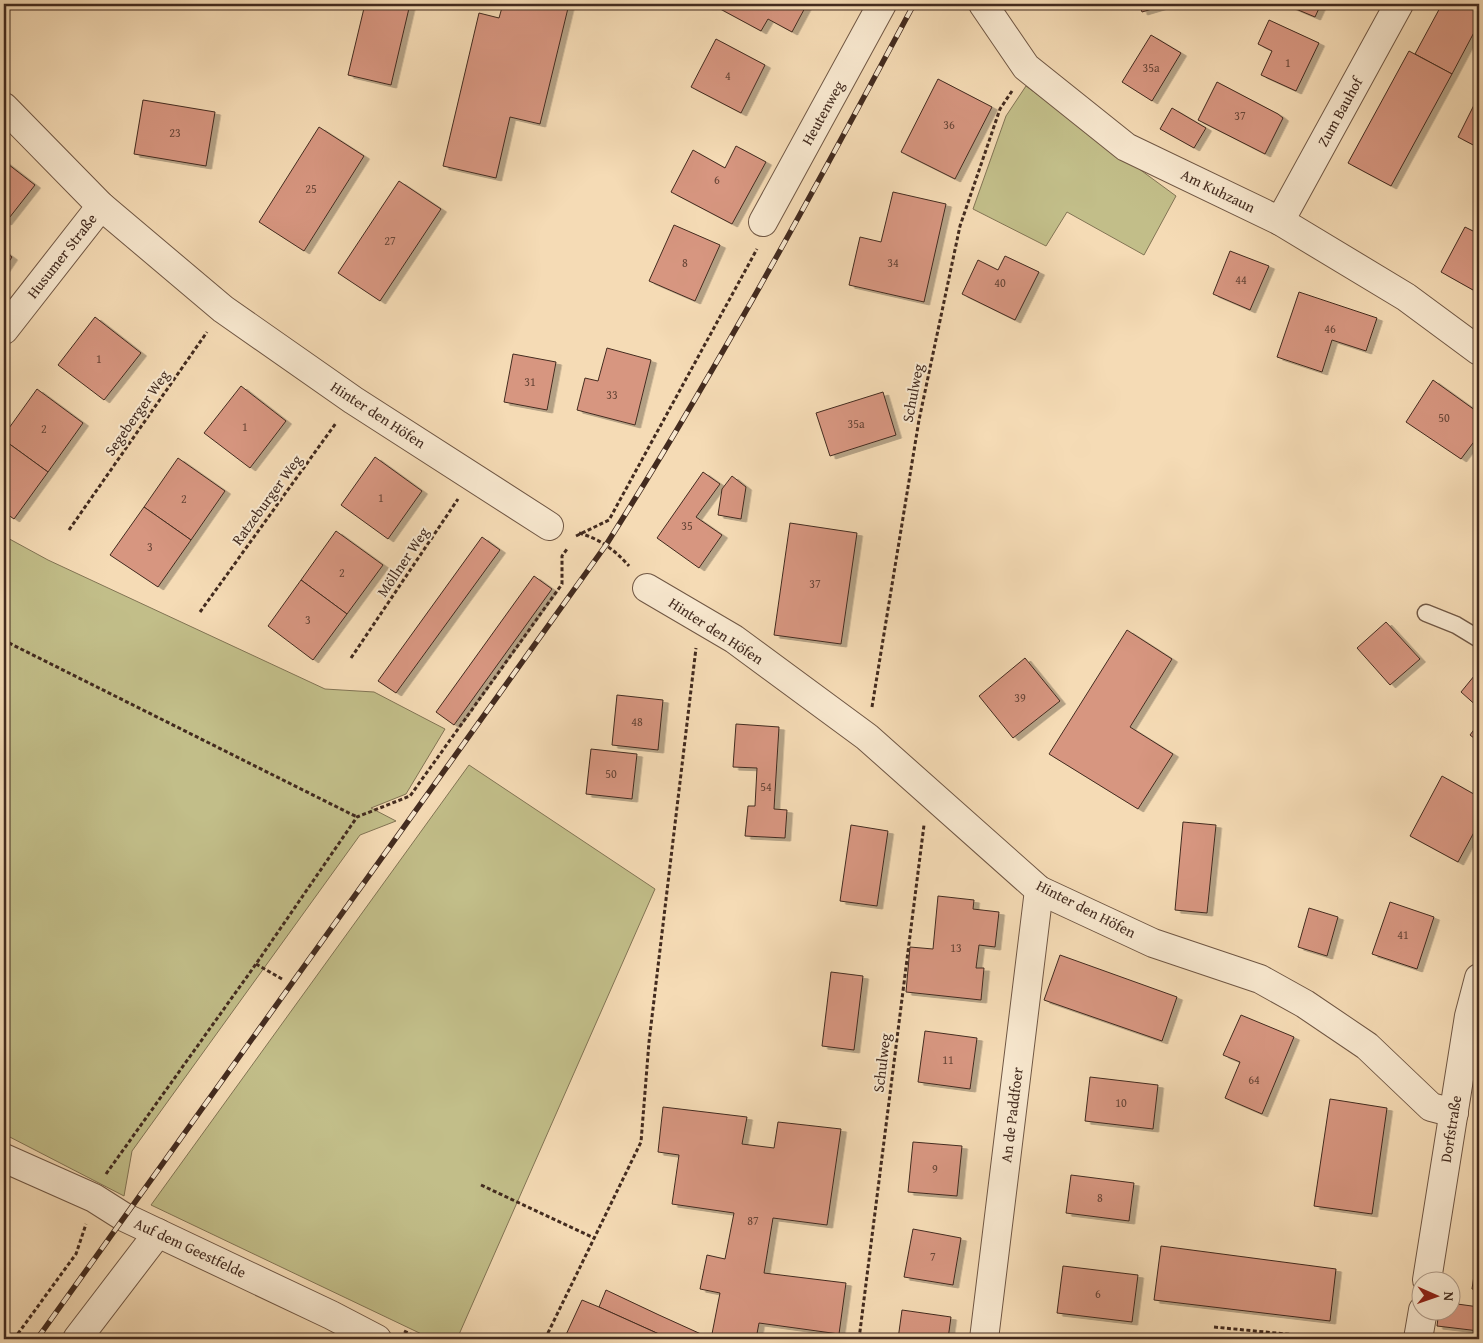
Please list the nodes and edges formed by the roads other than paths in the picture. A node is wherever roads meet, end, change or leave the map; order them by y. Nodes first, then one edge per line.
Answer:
1 (882, 4) edge
2 (983, 4) edge
3 (1399, 4) edge
4 (4, 107) edge
5 (101, 206) junction
6 (1280, 221) junction
7 (763, 222) road end
8 (4, 330) edge
9 (1479, 351) edge
10 (549, 526) road end
11 (647, 588) road end
12 (1426, 614) dead end
13 (1479, 639) edge
14 (1040, 890) junction
15 (1479, 978) edge
16 (1454, 1113) junction
17 (4, 1158) edge
18 (158, 1233) junction
19 (1429, 1270) edge
20 (1421, 1320) edge
21 (77, 1339) edge
22 (377, 1339) edge
23 (984, 1339) edge
24 (1418, 1339) edge

1 - 7 street, Heutenweg
2 - 6 street, Am Kuhzaun
3 - 6 street, Zum Bauhof
4 - 5 street, Hinter den Höfen
5 - 8 street, Husumer Straße
5 - 10 street, Hinter den Höfen
6 - 9 street, Am Kuhzaun
11 - 14 street, Hinter den Höfen
12 - 13 lane
14 - 16 street, Hinter den Höfen
14 - 23 street, An de Paddfoer
15 - 16 street, Dorfstraße
16 - 19 street, Dorfstraße
17 - 18 street, Auf dem Geestfelde
18 - 21 street
18 - 22 street, Auf dem Geestfelde
20 - 24 street

